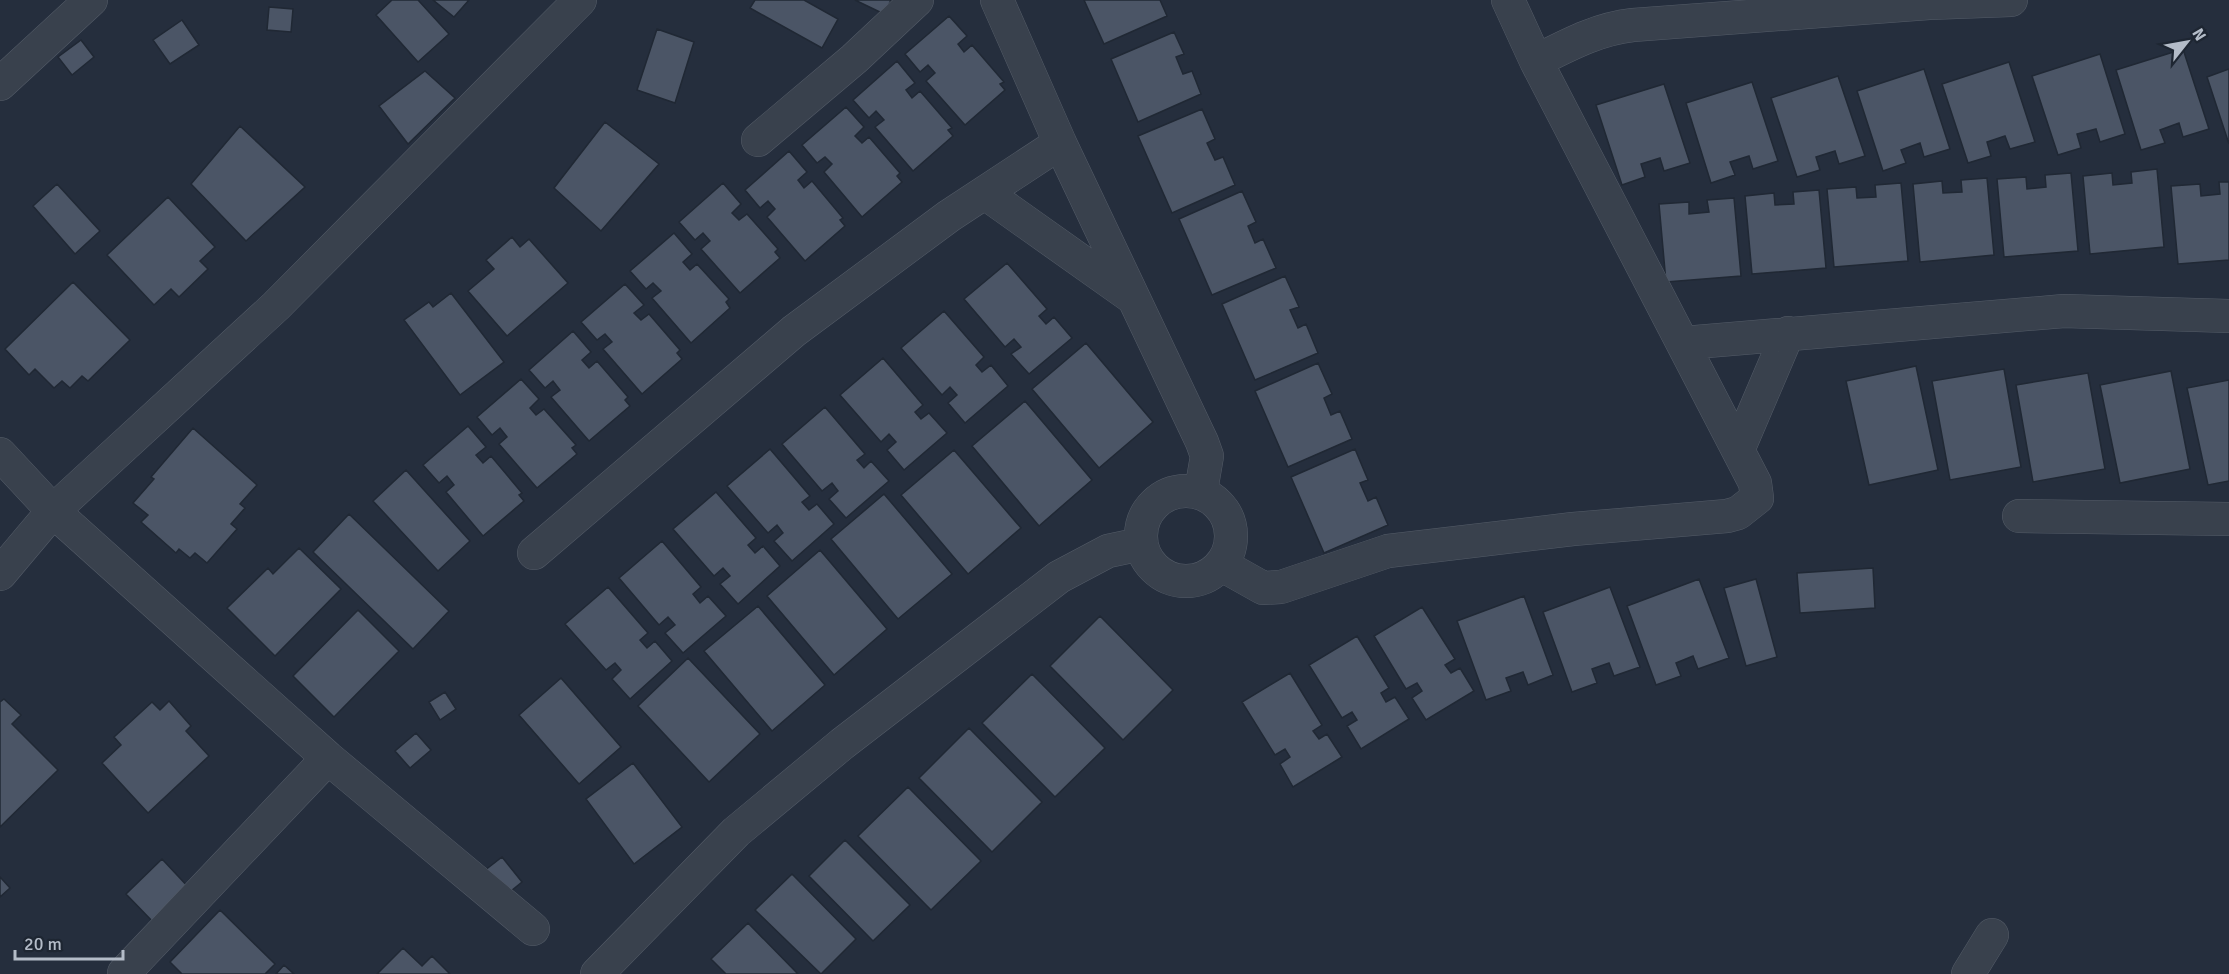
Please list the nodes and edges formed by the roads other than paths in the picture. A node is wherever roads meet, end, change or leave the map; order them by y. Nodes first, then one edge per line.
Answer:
1 (91, 0) edge
2 (580, 0) edge
3 (917, 0) edge
4 (997, 0) edge
5 (1508, 0) edge
6 (2011, 0) edge
7 (1536, 61) junction
8 (0, 84) edge
9 (758, 140) dead end
10 (1060, 143) junction
11 (985, 193) junction
12 (1134, 299) junction
13 (2229, 316) edge
14 (1788, 333) junction
15 (1684, 343) junction
16 (1738, 450) junction
17 (0, 454) edge
18 (1201, 491) junction
19 (53, 511) junction
20 (2019, 516) dead end
21 (2229, 519) edge
22 (1141, 544) junction
23 (534, 553) dead end
24 (1222, 565) junction
25 (0, 574) edge
26 (327, 758) junction
27 (533, 929) dead end
28 (1992, 935) dead end
29 (124, 973) edge
30 (597, 974) edge
31 (1968, 974) edge

1 - 8 street
2 - 19 street
3 - 9 street
4 - 10 street
5 - 7 street
6 - 7 street
7 - 15 street
10 - 11 street
10 - 12 street
11 - 12 street
11 - 23 street
12 - 18 street
13 - 14 street
14 - 15 street
14 - 16 street
15 - 16 street
16 - 24 street
17 - 19 street
18 - 22 street
18 - 24 street
19 - 25 street
19 - 26 street
20 - 21 street
22 - 24 street
22 - 30 street
26 - 27 street
26 - 29 street
28 - 31 street

